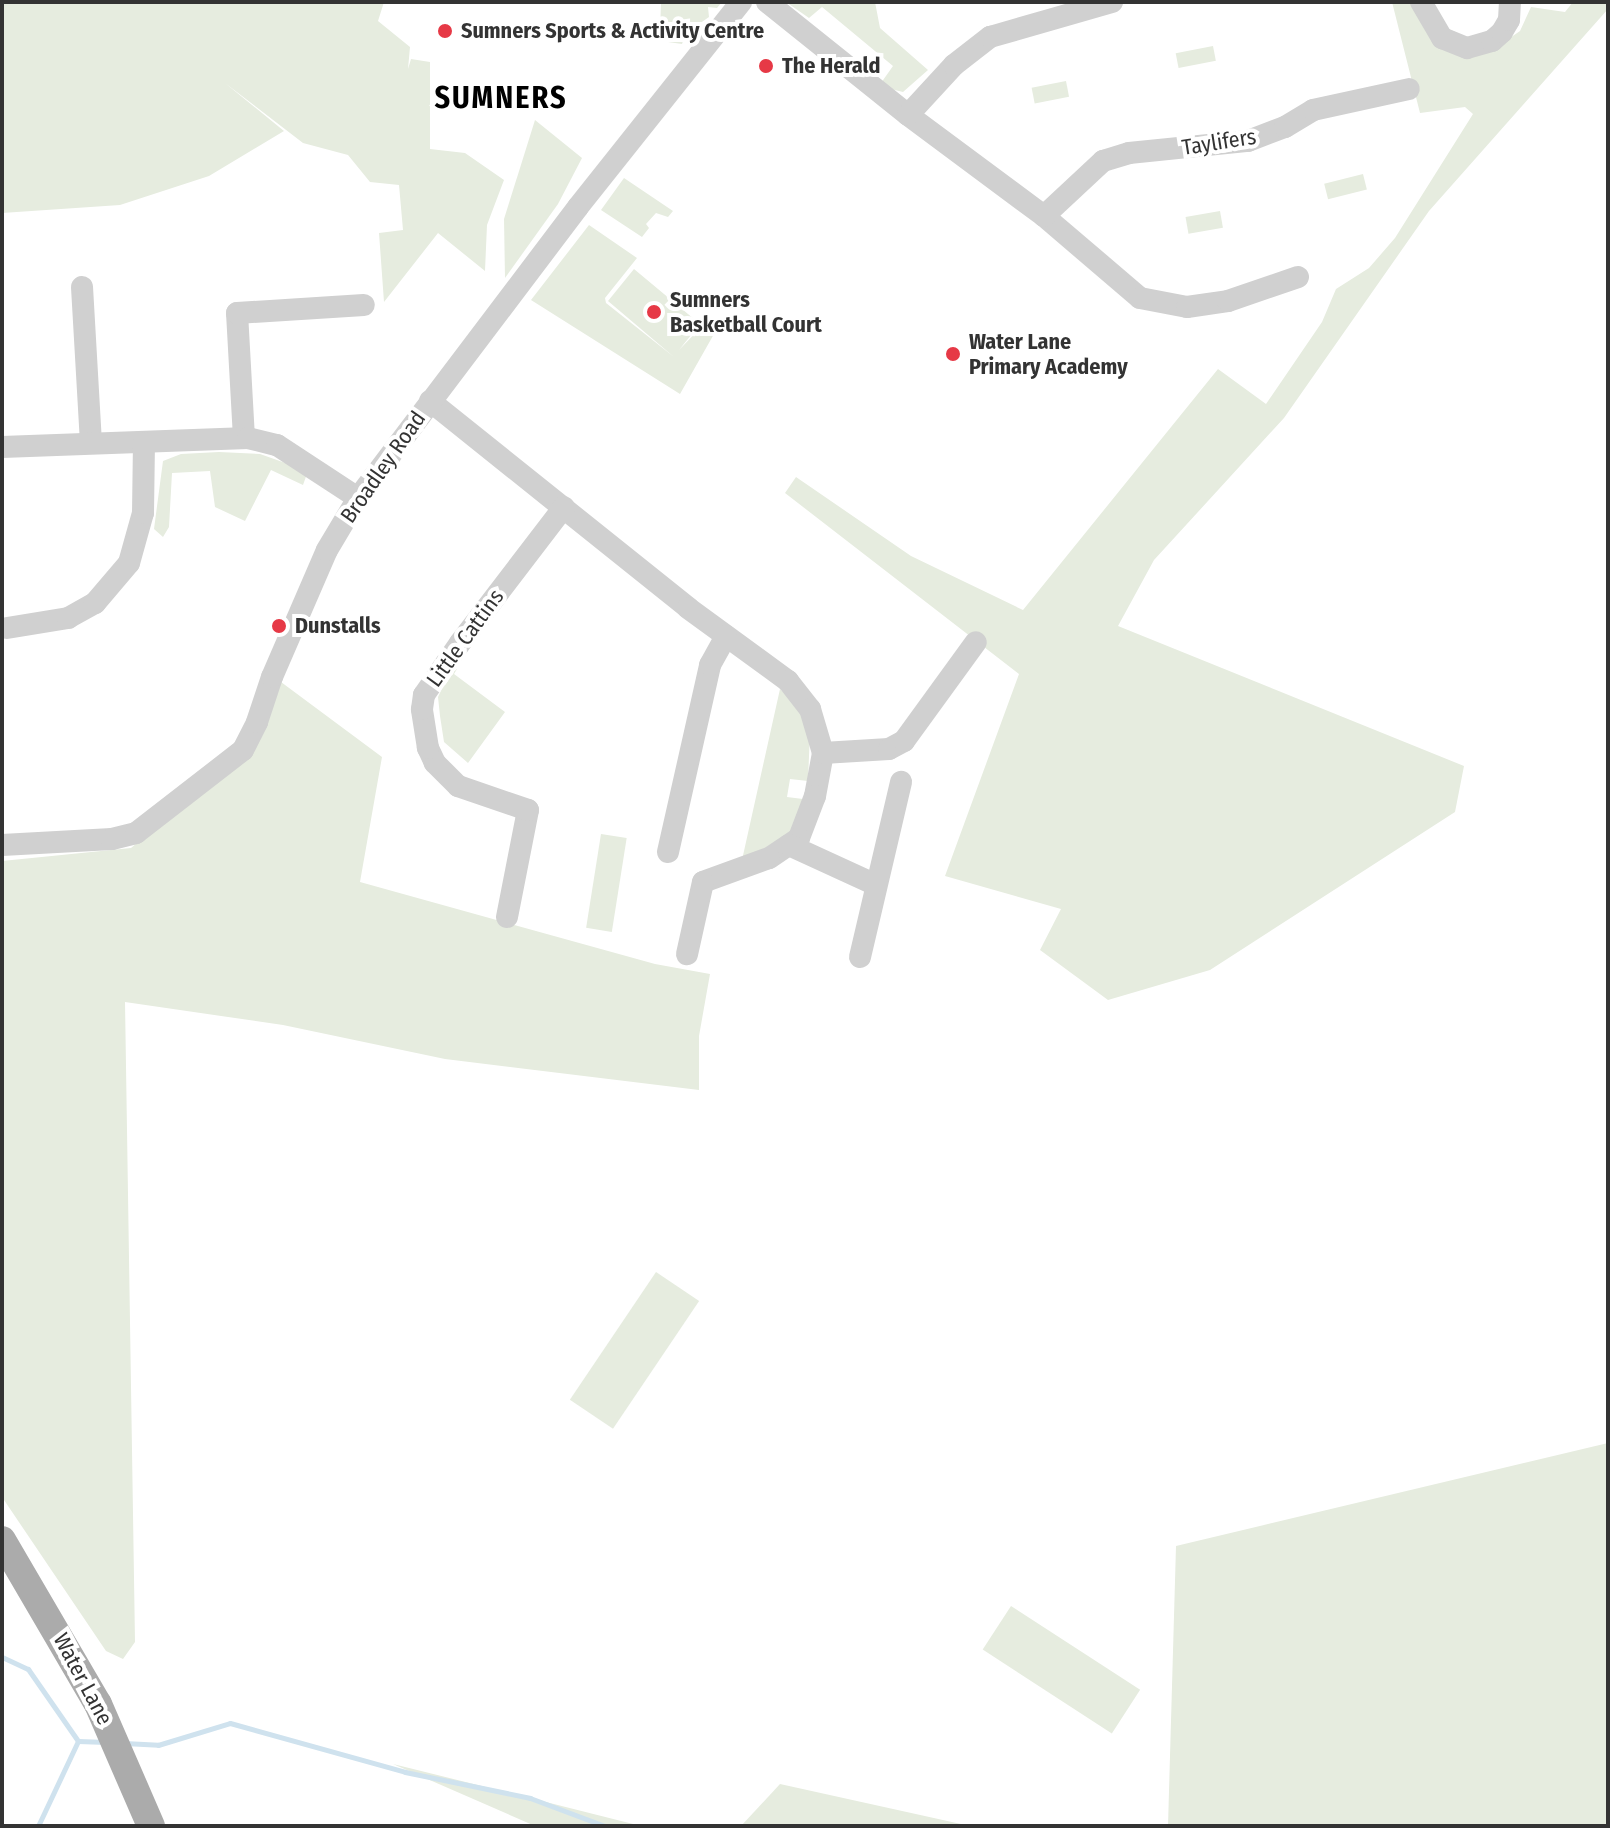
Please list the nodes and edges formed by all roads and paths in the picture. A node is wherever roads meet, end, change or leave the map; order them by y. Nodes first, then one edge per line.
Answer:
1 (741, 2) edge
2 (767, 2) edge
3 (1112, 2) edge
4 (1510, 2) edge
5 (1426, 6) edge
6 (1409, 89) dead end
7 (908, 115) junction
8 (1044, 216) junction
9 (1298, 277) dead end
10 (82, 287) dead end
11 (364, 305) dead end
12 (430, 401) junction
13 (244, 438) junction
14 (91, 443) junction
15 (144, 443) junction
16 (2, 447) edge
17 (358, 498) junction
18 (564, 507) junction
19 (7, 628) dead end
20 (726, 636) junction
21 (976, 642) dead end
22 (823, 753) junction
23 (901, 782) dead end
24 (2, 845) edge
25 (789, 845) junction
26 (668, 852) dead end
27 (876, 885) junction
28 (507, 917) dead end
29 (687, 954) dead end
30 (860, 957) dead end
31 (2, 1540) edge
32 (151, 1826) edge

1 - 12 street, Broadley Road
2 - 7 street
3 - 7 street
4 - 5 street
6 - 8 street, Taylifers
7 - 8 street
8 - 9 street
10 - 14 street
11 - 13 street
12 - 17 street, Broadley Road
12 - 18 street
13 - 15 street
13 - 17 street
14 - 15 street
14 - 16 street
15 - 19 street
17 - 24 street, Broadley Road
18 - 20 street
18 - 28 street, Little Cattins
20 - 22 street
20 - 26 street
21 - 22 street
22 - 25 street
23 - 27 street
25 - 27 street
25 - 29 street
27 - 30 street
31 - 32 main road, Water Lane

